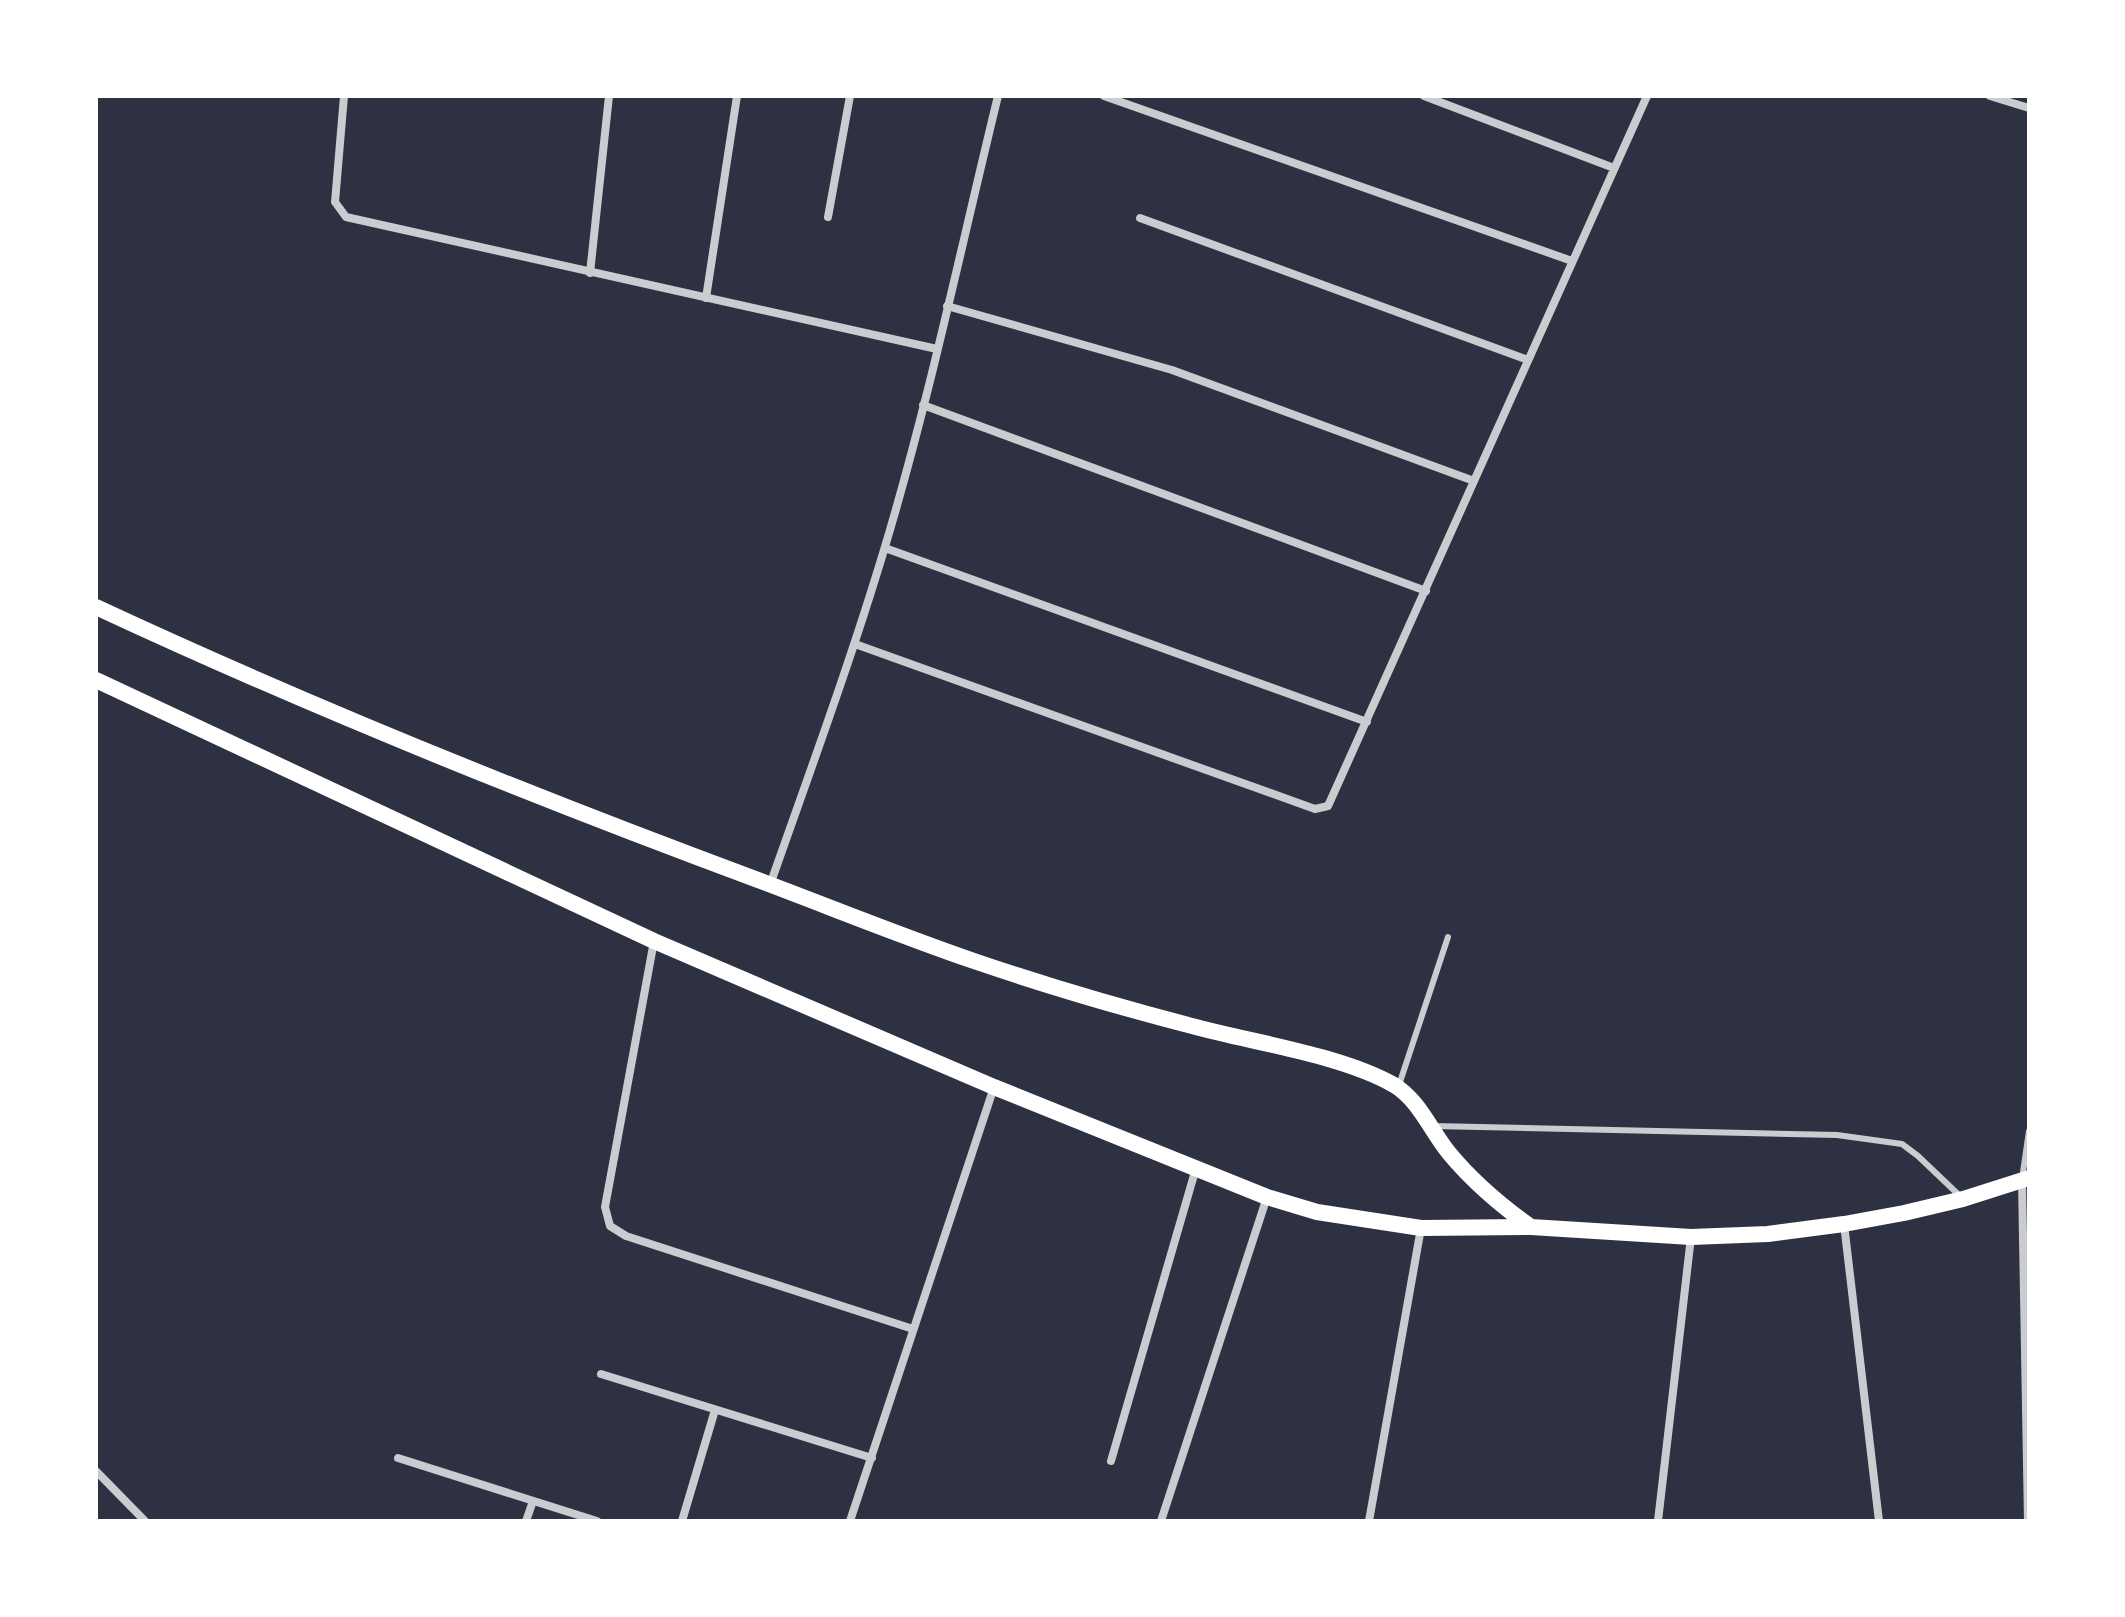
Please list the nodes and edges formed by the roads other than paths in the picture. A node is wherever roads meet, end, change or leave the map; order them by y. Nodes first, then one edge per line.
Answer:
1 (344, 96) edge
2 (609, 96) edge
3 (737, 96) edge
4 (850, 96) edge
5 (998, 96) edge
6 (1104, 96) edge
7 (1424, 96) edge
8 (1647, 96) edge
9 (1990, 96) edge
10 (2029, 108) edge
11 (1614, 168) junction
12 (828, 217) dead end
13 (1140, 218) dead end
14 (1572, 261) junction
15 (590, 273) junction
16 (706, 298) junction
17 (947, 306) junction
18 (937, 349) junction
19 (1528, 360) junction
20 (923, 405) junction
21 (1474, 481) junction
22 (885, 548) junction
23 (1426, 591) junction
24 (96, 607) edge
25 (855, 644) junction
26 (96, 680) edge
27 (1367, 722) junction
28 (770, 885) junction
29 (1448, 937) dead end
30 (654, 941) junction
31 (994, 1087) junction
32 (1398, 1088) junction
33 (1429, 1126) junction
34 (2029, 1131) edge
35 (1196, 1168) junction
36 (2025, 1180) edge
37 (1267, 1197) junction
38 (1963, 1199) junction
39 (1844, 1224) junction
40 (1531, 1227) junction
41 (1421, 1228) junction
42 (1691, 1237) junction
43 (913, 1329) junction
44 (601, 1374) dead end
45 (715, 1410) junction
46 (398, 1458) dead end
47 (872, 1458) junction
48 (1111, 1461) dead end
49 (96, 1471) edge
50 (533, 1501) junction
51 (145, 1521) edge
52 (526, 1521) edge
53 (597, 1521) edge
54 (682, 1521) edge
55 (850, 1521) edge
56 (1161, 1521) edge
57 (1369, 1521) edge
58 (1658, 1521) edge
59 (1879, 1521) edge
60 (2028, 1521) edge

1 - 15 street
2 - 15 street
3 - 16 street
4 - 12 street
5 - 17 street
6 - 14 street
7 - 11 street
8 - 11 street
9 - 10 street
11 - 14 street
13 - 19 street
14 - 19 street
15 - 16 street
16 - 18 street
17 - 18 street
17 - 21 street
18 - 20 street
19 - 21 street
20 - 22 street
20 - 23 street
21 - 23 street
22 - 25 street
22 - 27 street
23 - 27 street
24 - 28 main road
25 - 27 street
25 - 28 street
26 - 30 main road
28 - 32 main road
29 - 32 lane
30 - 31 main road
30 - 43 street
31 - 35 main road
31 - 43 street
32 - 33 main road
33 - 38 lane
33 - 40 main road
34 - 36 lane
35 - 37 main road
35 - 48 street
36 - 38 main road
36 - 60 street
37 - 41 main road
37 - 56 street
38 - 39 main road
39 - 42 main road
39 - 59 street
40 - 41 main road
40 - 42 main road
41 - 57 street
42 - 58 street
43 - 47 street
44 - 45 street
45 - 47 street
45 - 54 street
46 - 50 street
47 - 55 street
49 - 51 street
50 - 52 street
50 - 53 street

